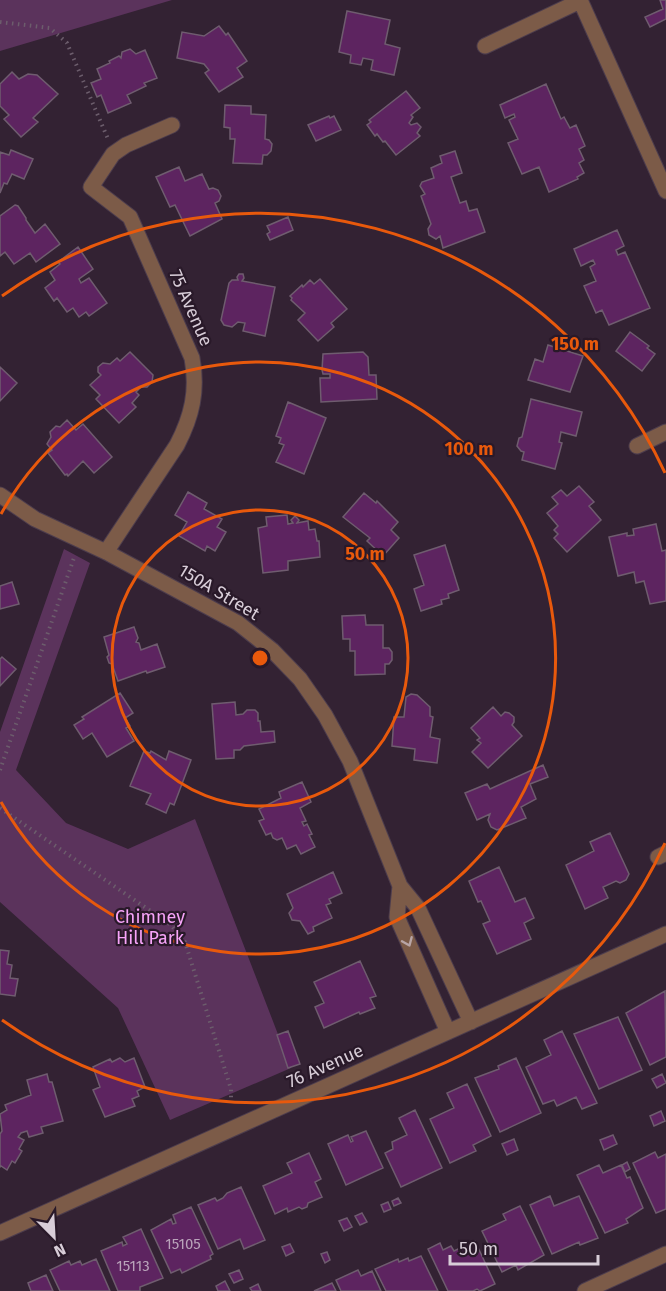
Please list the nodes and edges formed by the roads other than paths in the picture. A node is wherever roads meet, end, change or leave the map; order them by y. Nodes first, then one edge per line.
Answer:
1 (580, 1) edge
2 (485, 46) dead end
3 (172, 125) dead end
4 (666, 191) edge
5 (666, 432) edge
6 (637, 446) dead end
7 (0, 495) edge
8 (106, 552) junction
9 (400, 886) junction
10 (666, 934) edge
11 (471, 1022) junction
12 (448, 1032) junction
13 (0, 1233) edge
14 (666, 1254) edge
15 (585, 1291) edge

1 - 2 street
1 - 4 street
3 - 8 street, 75 Avenue
5 - 6 street
7 - 8 street, 150A Street
8 - 9 street, 150A Street
9 - 11 street, 150A Street
9 -> 12 street, 150A Street
10 - 11 street, 76 Avenue
11 - 12 street, 76 Avenue
12 - 13 street, 76 Avenue
14 - 15 street

